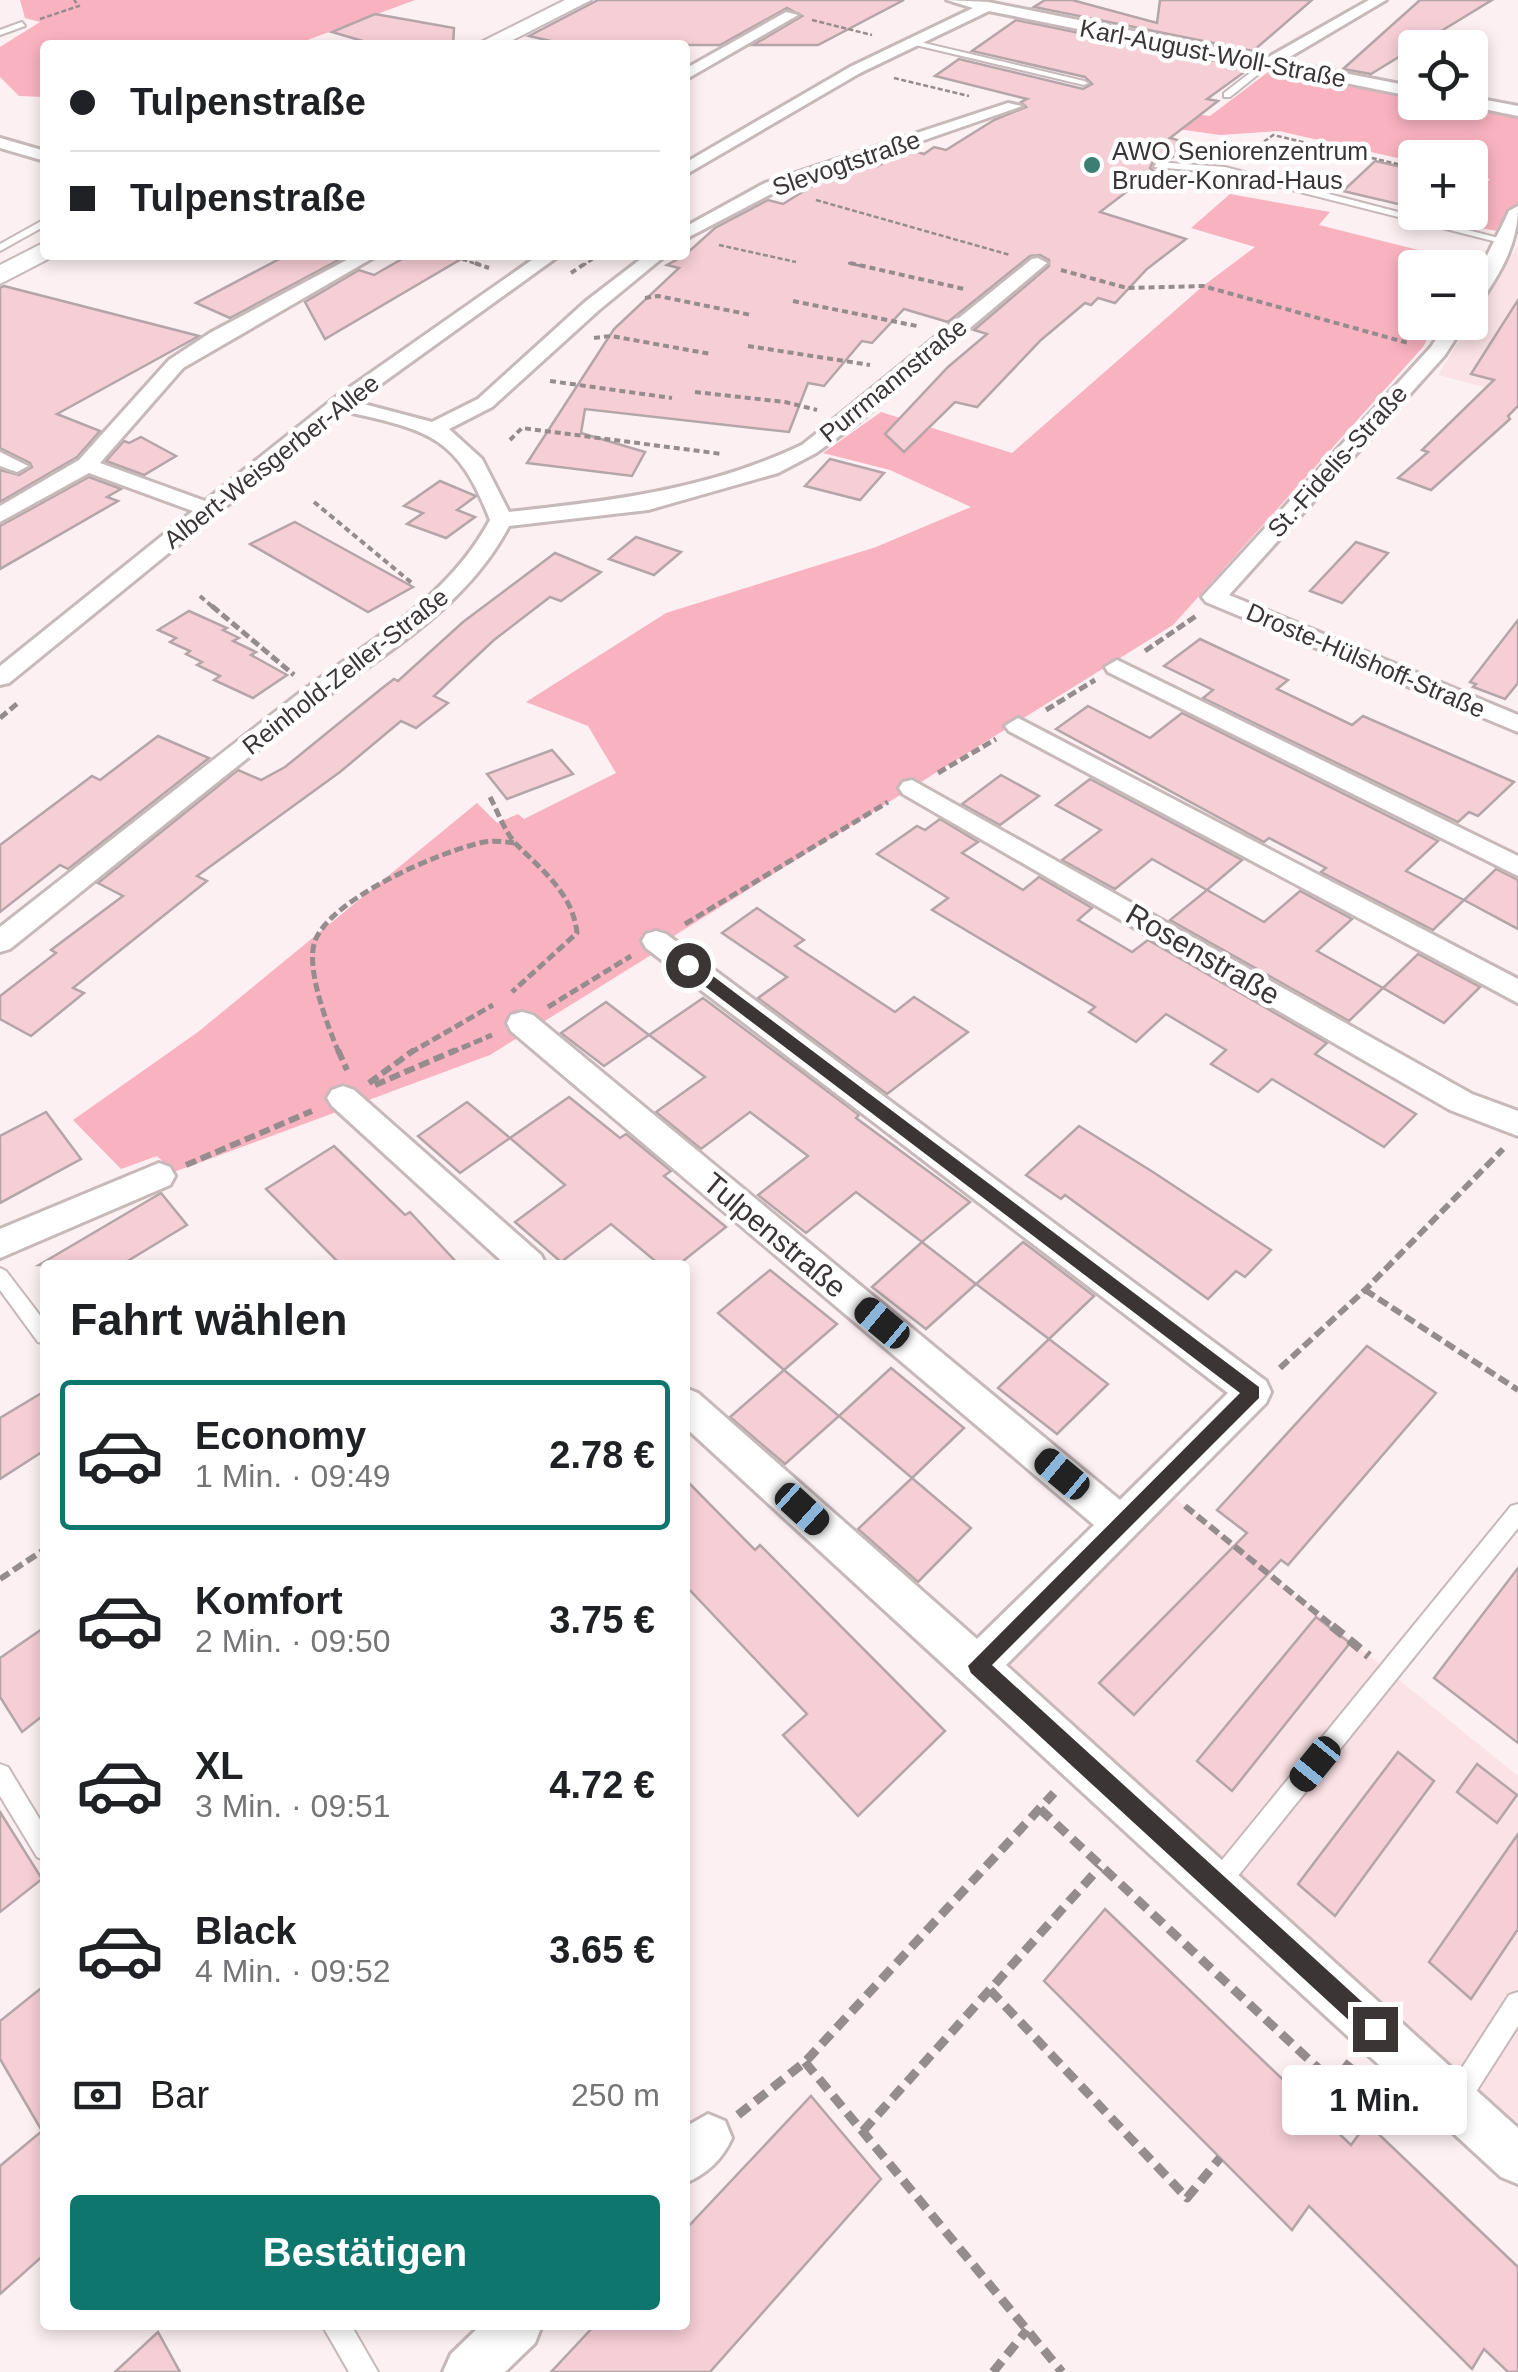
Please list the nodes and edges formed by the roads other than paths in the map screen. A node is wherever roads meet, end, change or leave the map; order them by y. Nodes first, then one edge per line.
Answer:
1 (581, 0) edge
2 (954, 0) edge
3 (1379, 0) edge
4 (991, 4) edge
5 (791, 15) road end
6 (22, 24) dead end
7 (0, 33) edge
8 (497, 40) edge
9 (908, 42) junction
10 (1267, 64) junction
11 (690, 73) edge
12 (1084, 82) dead end
13 (1398, 89) edge
14 (1227, 95) dead end
15 (1488, 105) edge
16 (1014, 106) dead end
17 (1518, 111) edge
18 (0, 143) edge
19 (40, 155) edge
20 (1157, 165) dead end
21 (690, 167) edge
22 (1518, 211) edge
23 (40, 225) edge
24 (690, 231) edge
25 (1505, 242) junction
26 (0, 248) edge
27 (40, 253) edge
28 (361, 260) edge
29 (543, 260) edge
30 (651, 260) edge
31 (1038, 264) road end
32 (0, 276) edge
33 (1488, 276) edge
34 (1445, 340) edge
35 (338, 404) junction
36 (435, 428) junction
37 (87, 465) junction
38 (208, 510) junction
39 (0, 515) edge
40 (502, 520) junction
41 (1214, 597) joint
42 (1117, 667) road end
43 (0, 678) edge
44 (1518, 724) edge
45 (1018, 726) road end
46 (912, 788) road end
47 (1518, 868) edge
48 (656, 941) road end
49 (0, 942) edge
50 (1518, 992) edge
51 (522, 1023) road end
52 (352, 1095) road end
53 (1510, 1120) edge
54 (159, 1176) road end
55 (0, 1244) edge
56 (524, 1260) edge
57 (0, 1276) edge
58 (40, 1329) edge
59 (690, 1408) edge
60 (1518, 1514) edge
61 (1122, 1524) junction
62 (978, 1666) junction
63 (0, 1775) edge
64 (40, 1841) edge
65 (1217, 1884) junction
66 (1518, 2004) edge
67 (1455, 2102) junction
68 (1518, 2160) edge
69 (339, 2330) edge
70 (512, 2330) edge
71 (364, 2372) edge
72 (469, 2372) edge

1 - 8 main road
2 - 4 street, Karl-August-Woll-Straße
3 - 10 street
4 - 9 street
4 - 10 street, Karl-August-Woll-Straße
5 - 11 street
6 - 7 lane
9 - 12 lane
9 - 21 street
10 - 13 street, Karl-August-Woll-Straße
10 - 14 lane
15 - 17 street
16 - 24 street, Slevogtstraße
18 - 19 street
20 - 25 lane
22 - 25 street
23 - 26 lane
25 - 33 street
27 - 32 main road
28 - 37 street
29 - 35 street, Albert-Weisgerber-Allee
30 - 36 street
31 - 40 street, Purrmannstraße
34 - 41 street, St.-Fidelis-Straße
35 - 36 street
35 - 38 street, Albert-Weisgerber-Allee
36 - 40 street
37 - 38 street
37 - 39 street
38 - 43 street, Albert-Weisgerber-Allee
40 - 49 street, Reinhold-Zeller-Straße
41 - 44 street, Droste-Hülshoff-Straße
42 - 47 street
45 - 50 street
46 - 53 street, Rosenstraße
48 - 61 street
51 - 61 street, Tulpenstraße
52 - 56 street
54 - 55 street
57 - 58 lane
59 - 62 street
60 - 65 lane
61 - 62 street
62 - 65 street
63 - 64 lane
65 - 67 street
66 - 67 lane
67 - 68 street
69 - 71 lane
70 - 72 street

